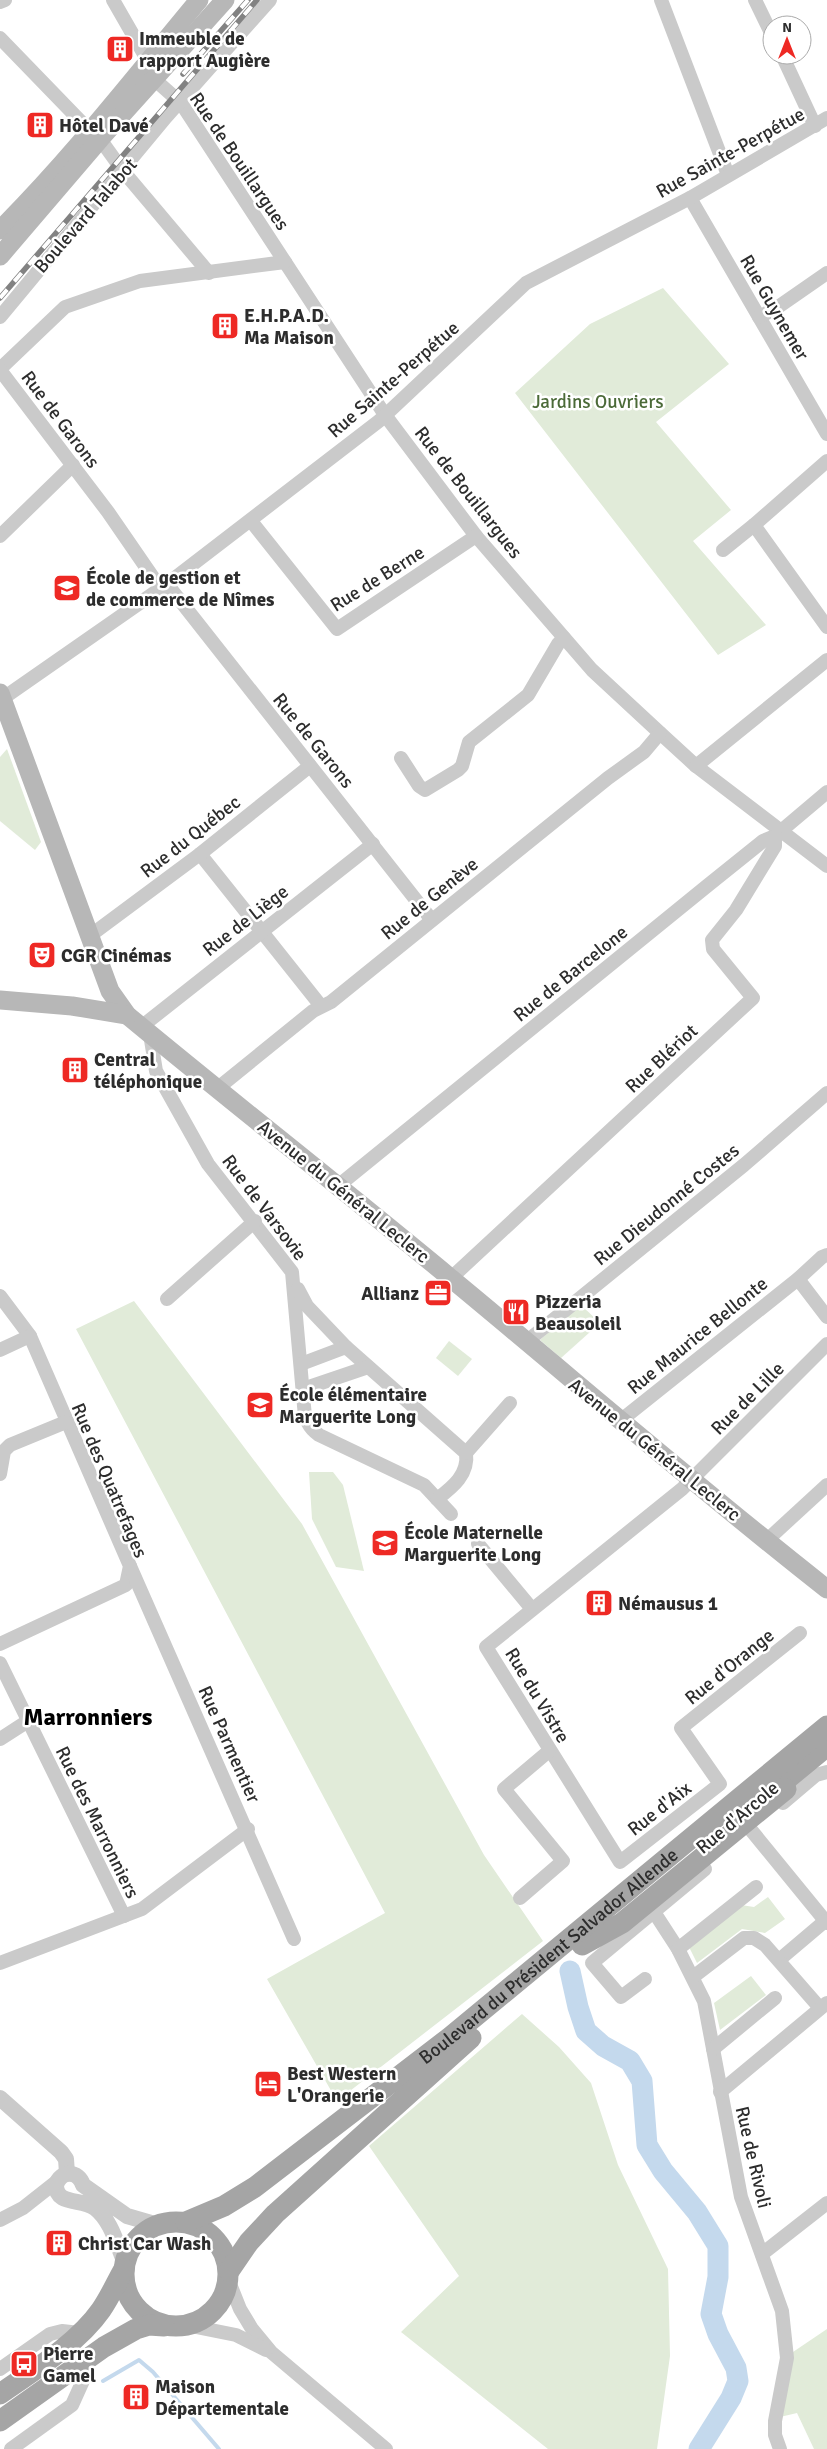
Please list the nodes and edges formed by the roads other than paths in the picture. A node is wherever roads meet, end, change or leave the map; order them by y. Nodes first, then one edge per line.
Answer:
1 (4, 0) edge
2 (113, 0) edge
3 (199, 0) edge
4 (226, 0) edge
5 (270, 0) edge
6 (661, 0) edge
7 (755, 0) edge
8 (0, 2) edge
9 (762, 15) edge
10 (0, 38) edge
11 (787, 65) edge
12 (151, 70) junction
13 (182, 103) junction
14 (827, 118) edge
15 (815, 126) junction
16 (95, 135) junction
17 (124, 171) junction
18 (728, 175) junction
19 (690, 198) junction
20 (0, 230) edge
21 (0, 256) edge
22 (285, 262) junction
23 (210, 273) junction
24 (827, 273) edge
25 (0, 317) edge
26 (760, 317) junction
27 (0, 370) edge
28 (386, 415) junction
29 (827, 434) edge
30 (827, 461) edge
31 (73, 465) junction
32 (251, 521) junction
33 (754, 525) junction
34 (0, 536) edge
35 (476, 536) junction
36 (724, 550) dead end
37 (164, 587) junction
38 (827, 627) edge
39 (564, 638) junction
40 (827, 660) edge
41 (1, 696) edge
42 (660, 734) junction
43 (401, 758) dead end
44 (310, 766) junction
45 (696, 766) junction
46 (827, 792) edge
47 (778, 833) junction
48 (373, 844) junction
49 (200, 854) junction
50 (827, 866) edge
51 (431, 919) junction
52 (262, 930) junction
53 (91, 935) junction
54 (0, 1000) edge
55 (321, 1006) junction
56 (139, 1025) junction
57 (218, 1088) junction
58 (827, 1093) edge
59 (338, 1186) junction
60 (255, 1221) junction
61 (827, 1255) edge
62 (451, 1278) junction
63 (798, 1279) junction
64 (295, 1284) junction
65 (0, 1296) edge
66 (167, 1299) dead end
67 (827, 1316) edge
68 (30, 1336) junction
69 (526, 1342) junction
70 (827, 1344) edge
71 (346, 1347) junction
72 (0, 1350) edge
73 (301, 1364) junction
74 (368, 1366) junction
75 (309, 1387) dead end
76 (510, 1404) dead end
77 (620, 1421) junction
78 (66, 1422) junction
79 (466, 1453) junction
80 (0, 1474) edge
81 (693, 1479) junction
82 (827, 1485) edge
83 (438, 1499) junction
84 (451, 1514) dead end
85 (766, 1541) junction
86 (478, 1544) dead end
87 (130, 1566) junction
88 (827, 1588) edge
89 (532, 1609) junction
90 (800, 1633) dead end
91 (0, 1644) edge
92 (0, 1663) edge
93 (827, 1715) edge
94 (28, 1721) junction
95 (827, 1726) edge
96 (0, 1738) edge
97 (827, 1746) edge
98 (549, 1751) junction
99 (797, 1751) junction
100 (827, 1756) edge
101 (827, 1772) edge
102 (720, 1784) joint
103 (248, 1829) junction
104 (751, 1830) junction
105 (620, 1862) joint
106 (756, 1887) dead end
107 (520, 1898) dead end
108 (654, 1912) junction
109 (124, 1916) junction
110 (826, 1922) edge
111 (294, 1939) dead end
112 (582, 1945) junction
113 (678, 1949) junction
114 (779, 1960) junction
115 (0, 1964) edge
116 (694, 1977) junction
117 (645, 1979) dead end
118 (775, 1998) dead end
119 (824, 2006) edge
120 (713, 2049) junction
121 (720, 2092) junction
122 (0, 2098) edge
123 (62, 2178) junction
124 (83, 2185) junction
125 (69, 2200) junction
126 (827, 2203) edge
127 (23, 2208) junction
128 (0, 2220) edge
129 (186, 2222) junction
130 (158, 2225) junction
131 (762, 2254) junction
132 (124, 2266) junction
133 (228, 2275) junction
134 (180, 2326) junction
135 (79, 2333) junction
136 (271, 2352) junction
137 (88, 2358) junction
138 (0, 2369) edge
139 (0, 2394) edge
140 (0, 2421) edge
141 (11, 2449) edge
142 (386, 2449) edge
143 (780, 2449) edge

1 - 8 street
2 - 12 street, Rue de Bouillargues
3 - 12 main road, Boulevard Talabot
4 - 12 main road, Boulevard Talabot
5 - 13 street, Boulevard Talabot
6 - 18 street
7 - 9 street
10 - 16 street
11 - 15 street
12 - 13 street, Rue de Bouillargues
12 - 16 main road, Boulevard Talabot
13 - 17 street, Boulevard Talabot
13 - 22 street, Rue de Bouillargues
14 - 15 street, Rue Sainte-Perpétue
15 - 18 street, Rue Sainte-Perpétue
16 - 17 street
16 - 20 main road, Boulevard Talabot
16 - 21 main road, Boulevard Talabot
17 - 23 street
17 - 25 street, Boulevard Talabot
18 - 19 street, Rue Sainte-Perpétue
19 - 26 street, Rue Guynemer
19 - 28 street, Rue Sainte-Perpétue
22 - 23 street
22 - 28 street, Rue de Bouillargues
23 - 27 street
24 - 26 street
26 - 29 street, Rue Guynemer
27 - 31 street, Rue de Garons
28 - 32 street, Rue Sainte-Perpétue
28 - 35 street, Rue de Bouillargues
30 - 33 street
31 - 34 street
31 - 37 street, Rue de Garons
32 - 35 street, Rue de Berne
32 - 37 street, Rue Sainte-Perpétue
33 - 36 street
33 - 38 street
35 - 39 street, Rue de Bouillargues
37 - 41 street, Rue Sainte-Perpétue
37 - 44 street, Rue de Garons
39 - 42 street, Rue de Bouillargues
39 - 43 street
40 - 45 street
41 - 53 main road, Avenue du Général Leclerc
42 - 45 street, Rue de Bouillargues
42 - 51 street, Rue de Genève
44 - 48 street, Rue de Garons
44 - 49 street, Rue du Québec
45 - 47 street, Rue de Bouillargues
46 - 47 street, Rue de Barcelone
47 - 50 street, Rue de Bouillargues
47 - 59 street, Rue de Barcelone
47 - 62 street, Rue Blériot
48 - 51 street, Rue de Garons
48 - 52 street, Rue de Liège
49 - 52 street
49 - 53 street, Rue du Québec
51 - 55 street, Rue de Genève
52 - 55 street
52 - 56 street, Rue de Liège
53 - 56 main road, Avenue du Général Leclerc
54 - 56 main road
55 - 57 street, Rue de Genève
56 - 57 main road, Avenue du Général Leclerc
56 - 60 street, Rue de Varsovie
57 - 59 main road, Avenue du Général Leclerc
58 - 69 street, Rue Dieudonné Costes
59 - 62 main road, Avenue du Général Leclerc
60 - 64 street, Rue de Varsovie
60 - 66 street
61 - 63 street, Rue Maurice Bellonte
62 - 69 main road, Avenue du Général Leclerc
63 - 67 street
63 - 77 street, Rue Maurice Bellonte
64 - 71 street
64 - 73 street, Rue de Varsovie
65 - 68 street, Rue des Quatrefages
68 - 72 street
68 - 78 street, Rue des Quatrefages
69 - 77 main road, Avenue du Général Leclerc
70 - 81 street, Rue de Lille
71 - 73 street
71 - 74 street
73 - 83 street, Rue de Varsovie
74 - 75 street
74 - 79 street
76 - 79 street
77 - 81 main road, Avenue du Général Leclerc
78 - 80 street
78 - 87 street, Rue des Quatrefages
79 - 83 street
81 - 85 main road, Avenue du Général Leclerc
81 - 89 street, Rue du Vistre
82 - 85 street
83 - 84 street, Rue de Varsovie
85 - 88 main road, Avenue du Général Leclerc
86 - 89 street
87 - 91 street, Rue des Quatrefages
87 - 103 street, Rue Parmentier
89 - 98 street, Rue du Vistre
90 - 102 street, Rue d'Orange
92 - 94 street, Rue des Marronniers
93 - 99 main road
94 - 96 street
94 - 109 street, Rue des Marronniers
95 - 99 main road, Boulevard du Président Salvador Allende
97 - 112 main road, Boulevard du Président Salvador Allende
98 - 105 street, Rue du Vistre
98 - 107 street
99 - 129 main road, Boulevard du Président Salvador Allende
100 - 112 main road
101 - 104 street, Rue d'Arcole
102 - 105 street, Rue d'Aix
103 - 109 street
103 - 111 street, Rue Parmentier
104 - 108 street, Rue d'Arcole
104 - 110 street
106 - 113 street
108 - 113 street, Rue de Rivoli
108 - 117 street, Rue d'Arcole
109 - 115 street
110 - 114 street
112 - 133 main road, Boulevard du Président Salvador Allende
113 - 116 street, Rue de Rivoli
114 - 116 street
114 - 119 street
116 - 120 street, Rue de Rivoli
118 - 120 street
119 - 121 street
120 - 121 street, Rue de Rivoli
121 - 131 street, Rue de Rivoli
122 - 123 street
123 - 124 street
123 - 125 street
123 - 127 street
124 - 125 street
124 - 130 street
125 - 127 street
125 - 132 street
126 - 131 street
127 - 128 street
129 - 130 main road
129 - 133 main road
130 - 132 main road
131 - 143 street, Rue de Rivoli
132 - 134 main road
132 - 135 main road
133 - 134 main road
133 - 136 street
134 - 136 street
134 - 137 main road
135 - 138 street
135 - 139 main road
136 - 142 street
137 - 140 main road
137 - 141 street

